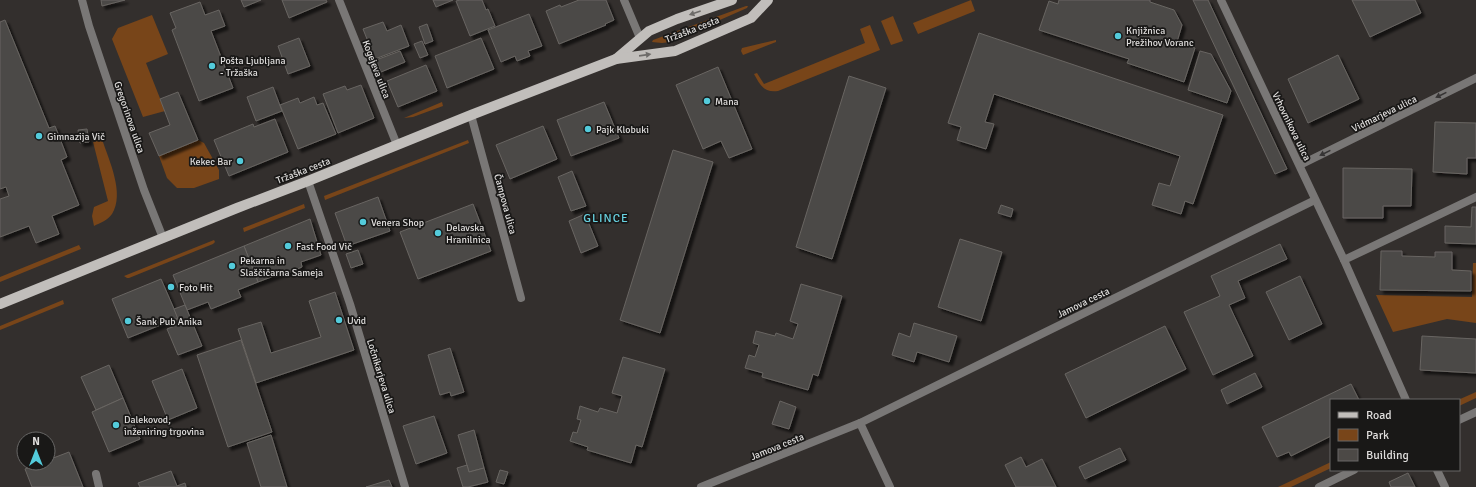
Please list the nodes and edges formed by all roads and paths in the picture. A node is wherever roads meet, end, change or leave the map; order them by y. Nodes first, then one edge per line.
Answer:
1 (82, 0) edge
2 (339, 0) edge
3 (624, 0) edge
4 (732, 0) edge
5 (768, 0) edge
6 (1221, 0) edge
7 (640, 38) junction
8 (616, 59) junction
9 (1476, 78) edge
10 (471, 115) junction
11 (397, 145) junction
12 (1300, 165) junction
13 (308, 181) junction
14 (1476, 196) edge
15 (1315, 200) junction
16 (164, 238) junction
17 (1344, 260) junction
18 (521, 298) dead end
19 (0, 304) edge
20 (1406, 399) edge
21 (1476, 412) edge
22 (1460, 420) edge
23 (860, 423) junction
24 (1352, 471) edge
25 (1437, 471) edge
26 (96, 474) dead end
27 (99, 487) edge
28 (405, 487) edge
29 (701, 487) edge
30 (890, 487) edge
31 (1319, 487) edge
32 (1445, 487) edge

1 - 16 street, Gregorinova ulica
2 - 11 street, Kogejeva ulica
3 - 7 street
4 -> 7 main road, Tržaška cesta
8 -> 5 main road, Tržaška cesta
6 - 12 street, Vrhovnikova ulica
7 - 8 main road, Tržaška cesta
8 - 10 main road, Tržaška cesta
9 -> 12 street, Vidmarjeva ulica
10 - 11 main road, Tržaška cesta
10 - 18 street, Čampova ulica
11 - 13 main road, Tržaška cesta
12 - 15 street, Vrhovnikova ulica
13 - 16 main road, Tržaška cesta
13 - 28 street, Ločnikarjeva ulica
14 - 17 street
15 - 17 street, Vrhovnikova ulica
15 - 23 street, Jamova cesta
16 - 19 main road, Tržaška cesta
17 - 20 street, Vrhovnikova ulica
21 - 22 street
23 - 29 street, Jamova cesta
23 - 30 street
24 - 31 street
25 - 32 street
26 - 27 street

